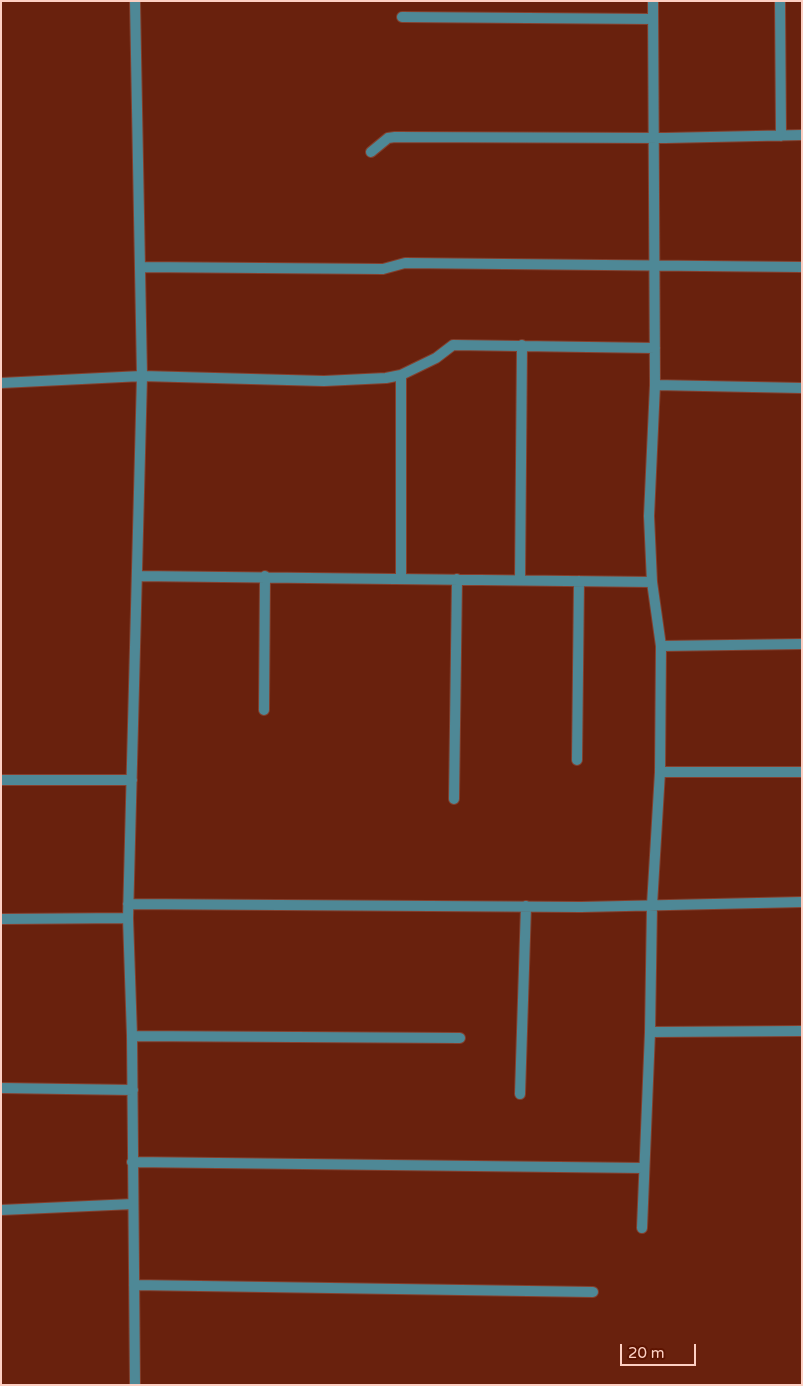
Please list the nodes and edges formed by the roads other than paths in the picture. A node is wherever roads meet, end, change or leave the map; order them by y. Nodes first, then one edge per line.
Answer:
1 (135, 1) edge
2 (653, 1) edge
3 (780, 1) edge
4 (402, 17) dead end
5 (653, 19) junction
6 (802, 135) edge
7 (781, 136) junction
8 (652, 138) junction
9 (371, 152) dead end
10 (654, 265) junction
11 (140, 267) junction
12 (802, 267) edge
13 (522, 345) junction
14 (655, 348) junction
15 (401, 375) junction
16 (142, 376) junction
17 (1, 383) edge
18 (655, 385) junction
19 (802, 388) edge
20 (137, 576) junction
21 (265, 576) junction
22 (401, 578) junction
23 (457, 579) junction
24 (520, 580) junction
25 (579, 581) junction
26 (652, 582) junction
27 (802, 644) edge
28 (661, 646) junction
29 (264, 710) dead end
30 (577, 760) dead end
31 (660, 772) junction
32 (802, 772) edge
33 (1, 780) edge
34 (132, 780) junction
35 (454, 799) dead end
36 (802, 902) edge
37 (128, 904) junction
38 (652, 905) junction
39 (526, 906) junction
40 (128, 918) junction
41 (1, 919) edge
42 (802, 1031) edge
43 (650, 1032) junction
44 (132, 1036) junction
45 (460, 1038) dead end
46 (1, 1088) edge
47 (132, 1090) junction
48 (520, 1094) dead end
49 (132, 1162) junction
50 (644, 1168) junction
51 (133, 1204) junction
52 (1, 1210) edge
53 (642, 1228) dead end
54 (134, 1285) junction
55 (593, 1292) dead end
56 (135, 1385) edge

1 - 11 street
2 - 5 street
3 - 7 street
4 - 5 street
5 - 8 street
6 - 7 street
7 - 8 street
8 - 9 street
8 - 10 street
10 - 11 street
10 - 12 street
10 - 14 street
11 - 16 street
13 - 14 street
13 - 15 street
13 - 24 street
14 - 18 street
15 - 16 street
15 - 22 street
16 - 17 street
16 - 20 street
18 - 19 street
18 - 26 street
20 - 21 street
20 - 34 street
21 - 22 street
21 - 29 street
22 - 23 street
23 - 24 street
23 - 35 street
24 - 25 street
25 - 26 street
25 - 30 street
26 - 28 street
27 - 28 street
28 - 31 street
31 - 32 street
31 - 38 street
33 - 34 street
34 - 37 street
36 - 38 street
37 - 39 street
37 - 40 street
38 - 39 street
38 - 43 street
39 - 48 street
40 - 41 street
40 - 44 street
42 - 43 street
43 - 50 street
44 - 45 street
44 - 47 street
46 - 47 street
47 - 49 street
49 - 50 street
49 - 51 street
50 - 53 street
51 - 52 street
51 - 54 street
54 - 55 street
54 - 56 street

